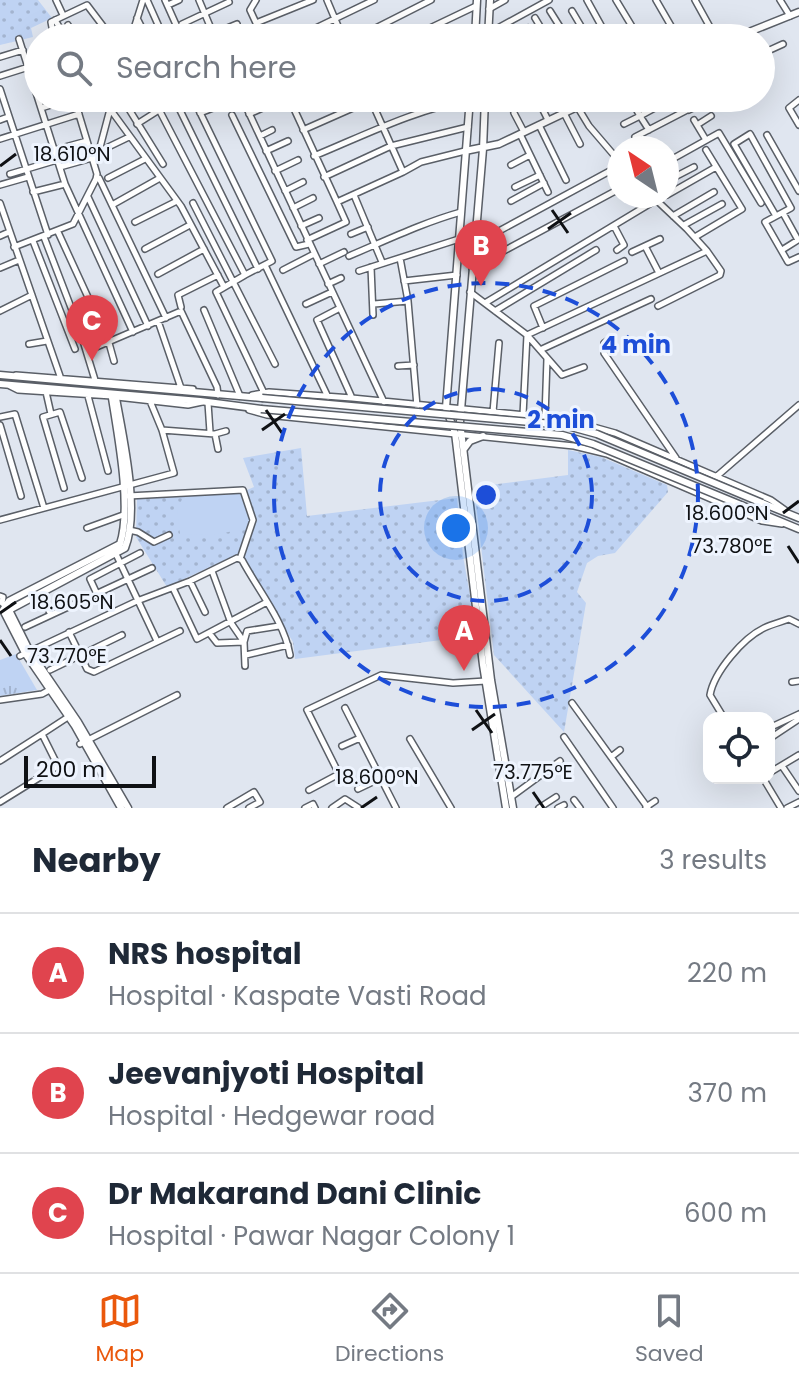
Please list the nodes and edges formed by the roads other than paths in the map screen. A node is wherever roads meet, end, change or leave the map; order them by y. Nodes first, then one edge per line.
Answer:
1 (56, 0) edge
2 (145, 0) edge
3 (179, 0) edge
4 (199, 0) edge
5 (256, 0) edge
6 (313, 0) edge
7 (327, 0) edge
8 (374, 0) edge
9 (431, 0) edge
10 (490, 0) edge
11 (505, 0) edge
12 (549, 0) edge
13 (587, 0) edge
14 (616, 0) edge
15 (656, 0) edge
16 (695, 0) edge
17 (780, 0) edge
18 (86, 2) edge
19 (167, 2) edge
20 (229, 2) dead end
21 (475, 3) edge
22 (489, 9) junction
23 (550, 11) dead end
24 (572, 11) dead end
25 (799, 12) edge
26 (205, 13) junction
27 (63, 15) junction
28 (790, 16) junction
29 (137, 18) junction
30 (535, 18) dead end
31 (55, 20) junction
32 (336, 20) junction
33 (256, 23) joint
34 (50, 24) edge
35 (57, 24) edge
36 (102, 24) edge
37 (135, 24) edge
38 (140, 24) edge
39 (157, 24) edge
40 (176, 24) edge
41 (182, 24) dead end
42 (209, 24) edge
43 (327, 24) edge
44 (338, 24) edge
45 (384, 24) edge
46 (435, 24) edge
47 (475, 24) edge
48 (488, 24) edge
49 (505, 24) edge
50 (539, 24) edge
51 (558, 24) edge
52 (580, 24) edge
53 (600, 24) edge
54 (631, 24) edge
55 (670, 24) edge
56 (708, 24) edge
57 (772, 24) edge
58 (19, 39) dead end
59 (783, 44) dead end
60 (775, 48) edge
61 (23, 50) junction
62 (24, 53) edge
63 (0, 57) edge
64 (24, 68) edge
65 (0, 76) edge
66 (0, 89) edge
67 (799, 100) edge
68 (42, 112) edge
69 (110, 112) edge
70 (111, 112) edge
71 (130, 112) edge
72 (156, 112) edge
73 (160, 112) edge
74 (181, 112) edge
75 (253, 112) edge
76 (295, 112) edge
77 (342, 112) edge
78 (377, 112) edge
79 (425, 112) edge
80 (469, 112) edge
81 (484, 112) edge
82 (544, 112) edge
83 (580, 112) edge
84 (638, 112) edge
85 (647, 112) edge
86 (683, 112) edge
87 (200, 113) edge
88 (514, 113) dead end
89 (564, 113) joint
90 (79, 114) joint
91 (249, 114) joint
92 (232, 115) dead end
93 (640, 116) junction
94 (711, 116) dead end
95 (8, 117) junction
96 (0, 120) edge
97 (548, 120) junction
98 (137, 124) junction
99 (624, 124) dead end
100 (46, 125) junction
101 (539, 125) junction
102 (799, 125) edge
103 (383, 127) junction
104 (468, 127) junction
105 (272, 130) dead end
106 (303, 130) junction
107 (649, 130) junction
108 (522, 133) junction
109 (14, 135) junction
110 (767, 135) dead end
111 (260, 136) junction
112 (637, 136) edge
113 (129, 137) junction
114 (0, 139) edge
115 (706, 140) junction
116 (87, 141) junction
117 (288, 141) dead end
118 (580, 144) dead end
119 (391, 146) junction
120 (483, 149) junction
121 (607, 149) edge
122 (54, 150) junction
123 (706, 150) dead end
124 (99, 151) junction
125 (266, 151) junction
126 (465, 151) junction
127 (530, 155) junction
128 (679, 155) edge
129 (314, 156) junction
130 (92, 158) junction
131 (145, 159) junction
132 (57, 160) junction
133 (298, 160) dead end
134 (163, 164) dead end
135 (511, 165) dead end
136 (60, 167) junction
137 (694, 167) dead end
138 (716, 167) junction
139 (25, 169) junction
140 (275, 171) junction
141 (607, 171) edge
142 (403, 172) junction
143 (10, 174) dead end
144 (540, 175) junction
145 (679, 175) edge
146 (28, 177) junction
147 (324, 177) junction
148 (108, 178) dead end
149 (160, 178) junction
150 (96, 179) junction
151 (566, 180) dead end
152 (303, 182) dead end
153 (544, 183) junction
154 (65, 184) junction
155 (0, 185) edge
156 (515, 187) dead end
157 (679, 188) edge
158 (285, 191) junction
159 (799, 191) edge
160 (33, 192) junction
161 (548, 192) dead end
162 (714, 192) dead end
163 (354, 195) junction
164 (607, 195) edge
165 (88, 197) junction
166 (313, 198) dead end
167 (177, 201) junction
168 (511, 201) dead end
169 (337, 202) junction
170 (0, 203) edge
171 (193, 203) dead end
172 (761, 203) dead end
173 (722, 204) dead end
174 (111, 205) junction
175 (293, 208) junction
176 (641, 208) edge
177 (665, 208) edge
178 (461, 212) junction
179 (783, 213) junction
180 (79, 216) junction
181 (673, 216) junction
182 (776, 216) junction
183 (319, 218) dead end
184 (2, 219) edge
185 (191, 225) junction
186 (684, 225) junction
187 (301, 226) junction
188 (614, 226) junction
189 (368, 227) junction
190 (123, 229) junction
191 (9, 232) junction
192 (58, 232) junction
193 (351, 234) dead end
194 (0, 236) edge
195 (46, 236) junction
196 (695, 237) junction
197 (459, 239) junction
198 (660, 239) dead end
199 (33, 241) junction
200 (308, 242) junction
201 (474, 244) junction
202 (375, 245) junction
203 (645, 246) junction
204 (14, 247) junction
205 (145, 249) dead end
206 (204, 249) junction
207 (596, 250) dead end
208 (617, 250) dead end
209 (782, 250) junction
210 (707, 251) junction
211 (632, 252) dead end
212 (314, 254) junction
213 (799, 257) edge
214 (400, 258) junction
215 (19, 260) junction
216 (624, 261) dead end
217 (382, 262) junction
218 (319, 264) junction
219 (265, 265) junction
220 (371, 267) junction
221 (0, 268) edge
222 (258, 269) junction
223 (471, 269) junction
224 (283, 270) dead end
225 (359, 271) dead end
226 (158, 274) dead end
227 (660, 274) junction
228 (218, 275) junction
229 (245, 275) junction
230 (457, 275) junction
231 (341, 278) dead end
232 (234, 281) junction
233 (404, 281) junction
234 (328, 284) junction
235 (224, 287) junction
236 (332, 292) junction
237 (470, 292) junction
238 (32, 295) junction
239 (651, 299) dead end
240 (408, 301) junction
241 (485, 303) junction
242 (306, 304) dead end
243 (374, 304) junction
244 (658, 306) dead end
245 (340, 308) junction
246 (182, 310) junction
247 (204, 310) dead end
248 (0, 311) edge
249 (495, 311) junction
250 (373, 315) dead end
251 (166, 318) junction
252 (158, 321) junction
253 (148, 326) junction
254 (543, 328) junction
255 (133, 332) junction
256 (527, 335) junction
257 (610, 339) dead end
258 (47, 341) junction
259 (109, 343) junction
260 (499, 343) dead end
261 (29, 344) dead end
262 (75, 349) dead end
263 (540, 350) junction
264 (87, 351) junction
265 (547, 358) junction
266 (114, 361) dead end
267 (275, 364) dead end
268 (414, 365) junction
269 (398, 366) dead end
270 (584, 367) dead end
271 (0, 375) edge
272 (11, 376) junction
273 (60, 377) junction
274 (95, 380) junction
275 (0, 384) edge
276 (9, 385) junction
277 (181, 388) junction
278 (46, 392) junction
279 (208, 395) junction
280 (218, 395) junction
281 (88, 396) junction
282 (263, 396) junction
283 (114, 397) junction
284 (242, 397) junction
285 (328, 398) junction
286 (352, 398) junction
287 (150, 401) junction
288 (206, 402) junction
289 (385, 403) junction
290 (799, 405) edge
291 (417, 406) junction
292 (242, 407) junction
293 (446, 408) junction
294 (460, 410) junction
295 (493, 412) junction
296 (51, 414) junction
297 (523, 415) junction
298 (0, 417) edge
299 (545, 417) junction
300 (0, 425) edge
301 (162, 430) junction
302 (226, 431) dead end
303 (213, 433) junction
304 (458, 433) junction
305 (483, 436) junction
306 (218, 449) dead end
307 (463, 451) junction
308 (677, 459) junction
309 (108, 471) dead end
310 (717, 476) junction
311 (82, 478) dead end
312 (126, 486) junction
313 (64, 488) dead end
314 (21, 496) dead end
315 (126, 496) junction
316 (44, 508) junction
317 (468, 514) junction
318 (123, 515) junction
319 (791, 515) junction
320 (799, 518) edge
321 (0, 520) edge
322 (787, 525) junction
323 (87, 528) dead end
324 (799, 529) edge
325 (129, 530) junction
326 (169, 535) dead end
327 (140, 553) dead end
328 (116, 554) junction
329 (102, 558) junction
330 (240, 559) junction
331 (120, 563) junction
332 (152, 568) dead end
333 (212, 571) junction
334 (127, 580) junction
335 (190, 581) junction
336 (173, 588) junction
337 (40, 592) junction
338 (97, 594) junction
339 (137, 601) junction
340 (267, 602) junction
341 (3, 603) edge
342 (205, 612) dead end
343 (51, 615) junction
344 (5, 622) edge
345 (231, 623) junction
346 (799, 624) edge
347 (279, 626) junction
348 (25, 627) dead end
349 (180, 631) dead end
350 (69, 632) junction
351 (210, 634) junction
352 (122, 635) dead end
353 (157, 641) junction
354 (244, 642) junction
355 (288, 645) junction
356 (25, 653) junction
357 (80, 655) junction
358 (246, 655) junction
359 (290, 655) dead end
360 (245, 666) dead end
361 (50, 670) dead end
362 (488, 681) junction
363 (799, 681) edge
364 (792, 682) dead end
365 (51, 689) junction
366 (177, 695) dead end
367 (0, 700) edge
368 (572, 703) dead end
369 (345, 708) dead end
370 (720, 712) edge
371 (68, 717) junction
372 (799, 719) edge
373 (775, 726) edge
374 (42, 734) junction
375 (775, 735) edge
376 (564, 737) dead end
377 (360, 738) junction
378 (410, 739) dead end
379 (84, 742) junction
380 (342, 746) dead end
381 (620, 750) dead end
382 (799, 755) edge
383 (611, 757) junction
384 (0, 761) edge
385 (560, 761) dead end
386 (782, 766) junction
387 (775, 770) edge
388 (381, 778) junction
389 (767, 784) edge
390 (358, 789) dead end
391 (309, 790) dead end
392 (799, 791) edge
393 (511, 797) junction
394 (556, 797) dead end
395 (574, 800) dead end
396 (655, 801) dead end
397 (0, 802) edge
398 (799, 802) edge
399 (124, 807) edge
400 (227, 808) edge
401 (249, 808) edge
402 (305, 808) edge
403 (315, 808) edge
404 (332, 808) edge
405 (359, 808) edge
406 (396, 808) edge
407 (451, 808) edge
408 (506, 808) edge
409 (513, 808) edge
410 (539, 808) edge
411 (580, 808) edge
412 (613, 808) edge
413 (646, 808) edge
414 (784, 808) edge

1 - 27 street
2 - 29 street
2 - 39 street
3 - 19 street
4 - 26 street
5 - 33 street
6 - 33 street
7 - 32 street
8 - 32 street
9 - 45 street
10 - 22 main road
11 - 22 street
12 - 49 street
13 - 53 street
14 - 54 street
15 - 55 street
16 - 56 street
17 - 28 street
18 - 27 street
18 - 36 street
19 - 40 street
20 - 26 street
21 - 46 street
21 - 47 main road
22 - 48 main road
23 - 51 street
24 - 52 street
25 - 28 main road
26 - 41 street
26 - 42 street
27 - 31 street
28 - 57 main road
29 - 37 street
29 - 38 street
30 - 50 street
31 - 34 street
31 - 35 street
32 - 43 street
32 - 44 street
58 - 61 street
59 - 60 street
61 - 62 street
61 - 63 street
64 - 65 street
66 - 95 street
67 - 102 street
68 - 100 street
69 - 124 street
70 - 113 street
71 - 98 street
72 - 98 street
73 - 229 street
74 - 222 street
75 - 91 street
76 - 106 street
77 - 106 street
78 - 103 street
79 - 103 street
80 - 104 main road
81 - 120 main road
82 - 97 street
83 - 121 street
84 - 93 street
85 - 93 street
86 - 107 street
87 - 219 street
88 - 108 street
89 - 97 main road
89 - 118 street
90 - 100 street
90 - 116 street
91 - 111 street
92 - 200 street
93 - 99 street
93 - 107 street
94 - 115 street
95 - 96 street
95 - 109 street
97 - 101 main road
98 - 134 street
100 - 109 street
100 - 122 street
101 - 108 main road
101 - 151 street
103 - 119 street
103 - 129 street
104 - 119 street
104 - 126 main road
105 - 111 street
106 - 129 street
107 - 112 street
108 - 120 main road
108 - 127 street
109 - 114 street
109 - 139 street
110 - 159 street
111 - 125 street
113 - 124 street
113 - 131 street
115 - 128 street
115 - 172 street
116 - 122 street
116 - 130 street
117 - 125 street
119 - 142 street
119 - 147 street
120 - 126 main road
120 - 201 main road
122 - 132 street
123 - 138 street
124 - 130 street
125 - 140 street
126 - 142 street
126 - 178 main road
127 - 135 street
127 - 144 street
129 - 147 street
130 - 136 street
130 - 150 street
131 - 148 street
131 - 149 street
132 - 136 street
132 - 139 street
133 - 140 street
136 - 154 street
137 - 145 street
138 - 157 street
138 - 196 street
139 - 143 street
139 - 146 street
140 - 158 street
141 - 201 street
142 - 163 street
144 - 153 street
144 - 156 street
146 - 155 street
146 - 160 street
147 - 169 street
149 - 167 street
149 - 174 street
150 - 165 street
150 - 174 street
152 - 158 street
153 - 161 street
153 - 168 street
154 - 160 street
154 - 180 street
158 - 175 street
160 - 195 street
162 - 181 street
163 - 169 street
163 - 189 street
164 - 223 street
165 - 180 street
165 - 253 street
166 - 175 street
167 - 185 street
167 - 190 street
169 - 200 street
170 - 184 street
171 - 232 street
173 - 186 street
174 - 190 street
175 - 187 street
176 - 188 street
177 - 181 street
178 - 197 main road
178 - 202 street
179 - 182 street
179 - 182 street
179 - 209 street
180 - 192 street
180 - 255 street
181 - 186 street
182 - 209 street
183 - 187 street
184 - 191 street
185 - 205 street
185 - 206 street
186 - 196 street
187 - 200 street
188 - 208 street
188 - 241 street
189 - 193 street
189 - 202 street
190 - 251 street
191 - 194 street
191 - 204 street
192 - 195 street
192 - 259 street
195 - 199 street
195 - 264 street
196 - 210 street
197 - 214 street
197 - 230 main road
198 - 203 street
199 - 204 street
199 - 262 street
200 - 212 street
201 - 223 main road
202 - 217 street
202 - 218 street
203 - 211 street
203 - 227 street
204 - 215 street
206 - 226 street
206 - 228 street
207 - 249 street
209 - 213 street
210 - 227 street
210 - 244 street
212 - 218 street
212 - 224 street
214 - 217 street
214 - 233 street
215 - 221 street
215 - 238 street
216 - 254 street
217 - 220 street
218 - 234 street
219 - 222 street
219 - 285 street
220 - 225 street
220 - 243 street
222 - 229 street
223 - 237 main road
227 - 254 street
228 - 235 street
228 - 246 street
229 - 232 street
230 - 233 street
230 - 293 main road
231 - 234 street
232 - 235 street
232 - 267 street
233 - 240 street
234 - 236 street
235 - 282 street
236 - 242 street
236 - 245 street
237 - 241 street
237 - 294 main road
238 - 248 street
238 - 258 street
239 - 263 street
240 - 243 street
240 - 268 street
241 - 249 street
243 - 250 street
245 - 286 street
245 - 289 street
246 - 251 street
246 - 280 street
247 - 284 street
249 - 256 street
251 - 252 street
252 - 253 street
252 - 277 street
253 - 255 street
254 - 256 street
255 - 259 street
256 - 263 street
256 - 297 street
257 - 308 street
258 - 261 street
258 - 273 street
259 - 264 street
259 - 266 street
260 - 295 street
263 - 265 street
264 - 274 street
265 - 270 street
265 - 299 street
268 - 269 street
268 - 291 street
271 - 272 main road
272 - 273 street
272 - 279 main road
273 - 274 street
274 - 277 street
275 - 276 main road
276 - 278 street
276 - 288 main road
277 - 279 street
278 - 281 street
278 - 296 street
279 - 280 main road
280 - 284 main road
281 - 283 street
281 - 309 street
282 - 284 main road
282 - 285 street
282 - 319 main road, bridge
283 - 287 street
283 - 312 main road
285 - 286 street
286 - 289 street
287 - 288 street
287 - 301 street
288 - 292 main road
288 - 303 street
289 - 291 street
290 - 310 street
291 - 293 street
292 - 304 street
292 - 322 main road, bridge
293 - 294 street
293 - 304 main road
294 - 295 street
294 - 304 main road
295 - 297 street
296 - 311 street
296 - 313 street
297 - 299 street
298 - 316 street
299 - 308 street
300 - 314 street
301 - 303 street
301 - 312 street
302 - 303 street
303 - 306 street
304 - 305 street
304 - 307 main road
304 - 317 main road
305 - 307 main road
305 - 322 street
307 - 317 main road
308 - 310 street
310 - 319 street
312 - 315 main road
312 - 316 street
315 - 318 main road
315 - 325 main road
315 - 330 street
316 - 321 street
317 - 362 main road
318 - 323 street
318 - 329 main road
319 - 320 main road
322 - 324 main road
325 - 326 street
325 - 328 main road
327 - 331 street
328 - 329 main road
328 - 331 street
329 - 337 main road
329 - 341 main road
330 - 333 street
330 - 340 street
331 - 334 street
331 - 338 street
332 - 334 street
333 - 335 street
333 - 345 street
334 - 338 street
334 - 339 street
335 - 336 street
335 - 342 street
336 - 339 street
336 - 351 street
337 - 341 main road
337 - 343 street
338 - 343 street
339 - 350 street
339 - 353 street
340 - 345 street
340 - 347 street
341 - 344 main road
341 - 356 main road
343 - 348 street
344 - 356 main road
345 - 351 street
345 - 354 street
346 - 370 street
347 - 354 street
347 - 355 street
349 - 353 street
350 - 356 street
350 - 357 street
351 - 354 street
352 - 357 street
353 - 357 street
354 - 358 street
355 - 358 street
355 - 359 street
356 - 365 main road
357 - 361 street
358 - 360 street
362 - 391 street
362 - 393 main road
362 - 408 main road
363 - 364 street
365 - 367 street
365 - 371 main road
365 - 379 main road
366 - 379 street
368 - 383 street
369 - 377 street
371 - 374 street
371 - 379 main road
372 - 373 street
372 - 375 street
374 - 384 street
374 - 397 street
376 - 412 street
377 - 380 street
377 - 388 street
378 - 407 street
379 - 399 main road
381 - 383 street
382 - 386 street
383 - 413 street
385 - 393 street
386 - 387 street
386 - 392 street
388 - 390 street
388 - 406 street
389 - 414 street
393 - 409 main road
394 - 410 street
395 - 411 street
396 - 413 street
398 - 414 street
400 - 401 street
402 - 403 street
404 - 405 street

